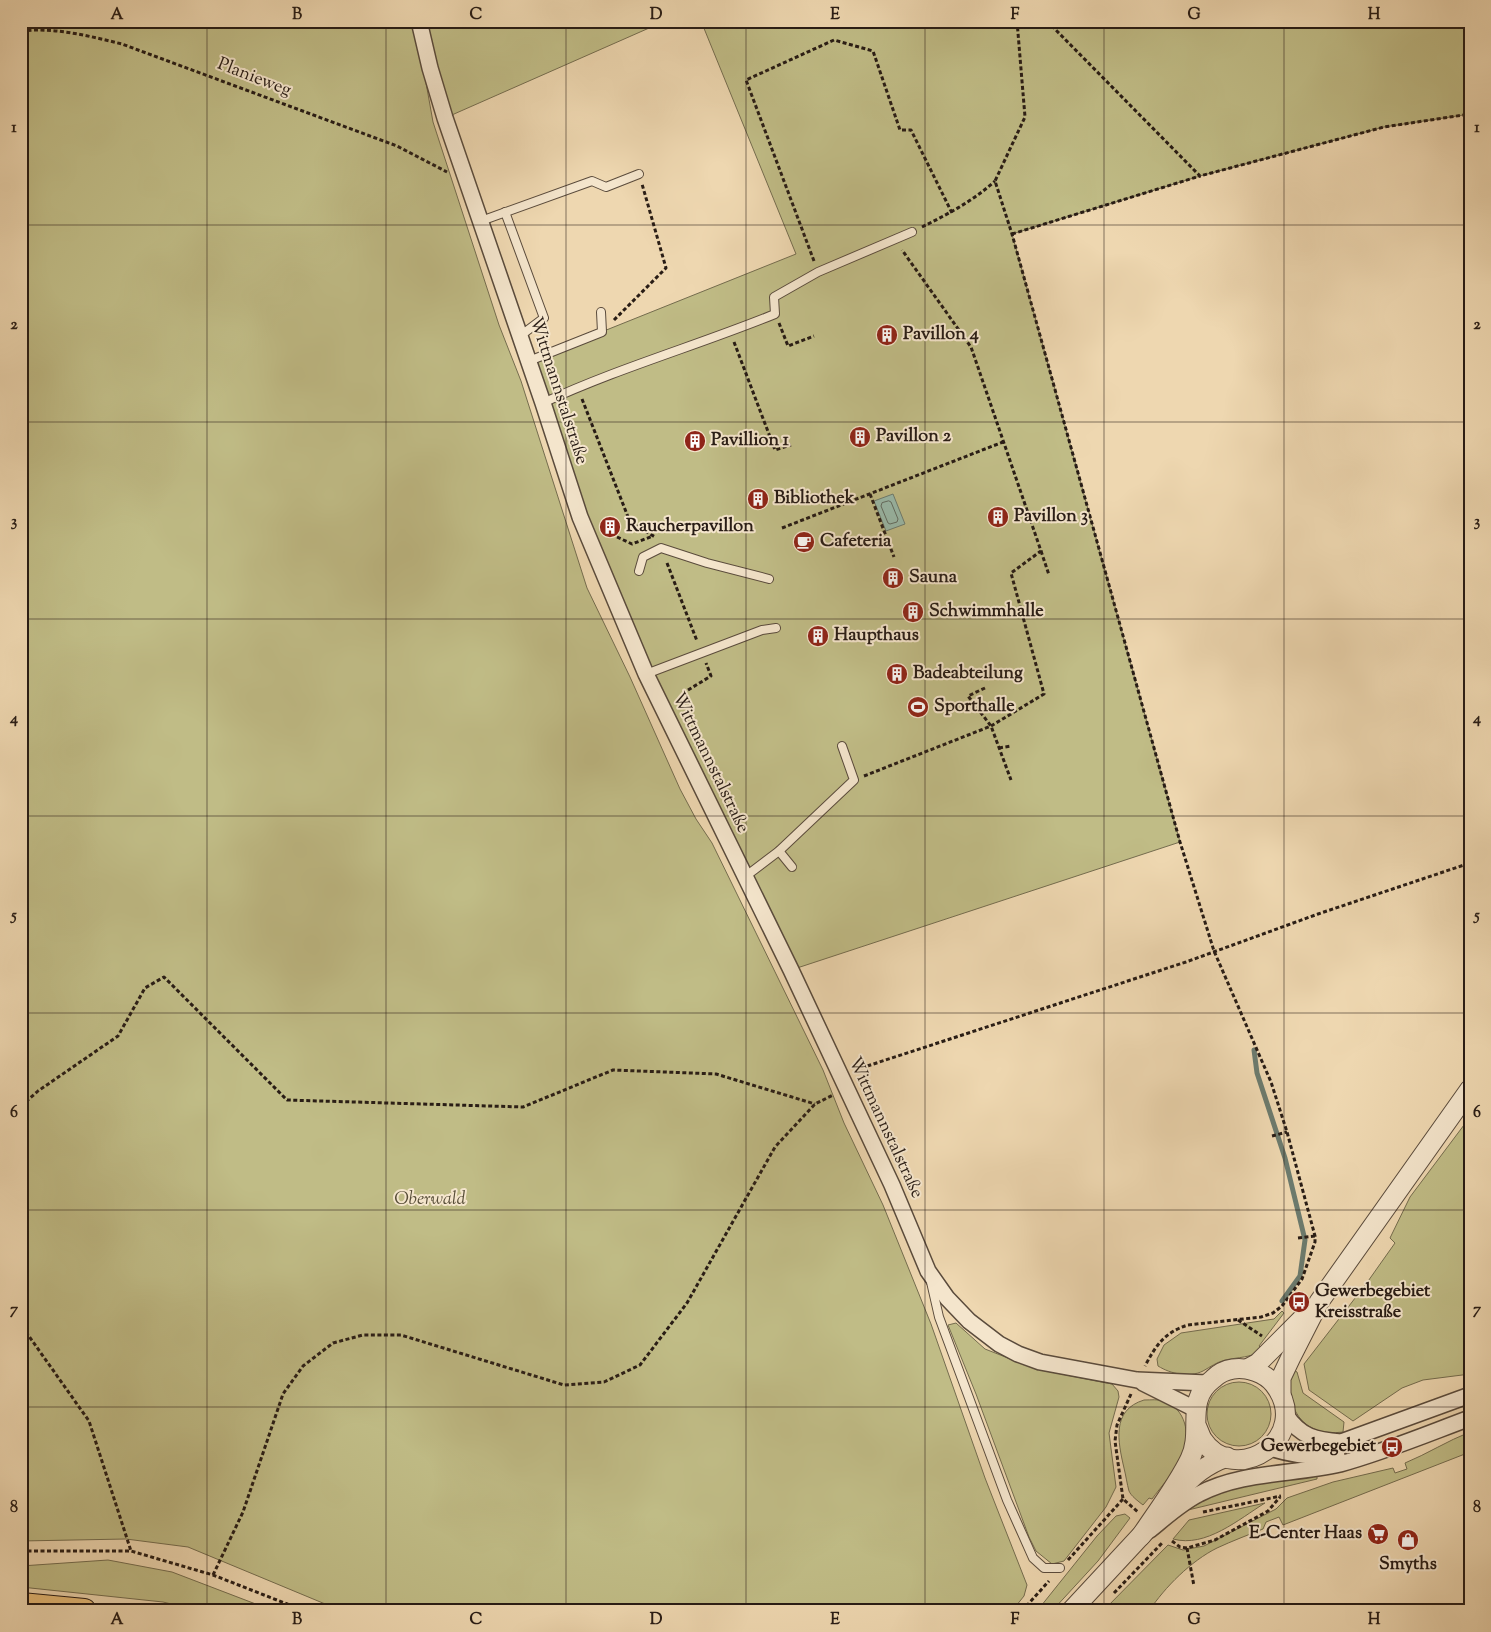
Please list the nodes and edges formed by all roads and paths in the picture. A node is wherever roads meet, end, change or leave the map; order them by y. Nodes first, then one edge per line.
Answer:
1 (419, 21) edge
2 (1018, 21) edge
3 (1047, 21) edge
4 (21, 32) edge
5 (1470, 114) edge
6 (639, 174) joint
7 (1200, 176) junction
8 (995, 181) junction
9 (468, 183) junction
10 (505, 212) junction
11 (952, 213) junction
12 (481, 221) junction
13 (912, 232) joint
14 (1012, 234) junction
15 (895, 240) junction
16 (818, 272) junction
17 (601, 312) dead end
18 (776, 314) junction
19 (602, 332) junction
20 (730, 332) junction
21 (520, 336) junction
22 (814, 336) dead end
23 (529, 361) junction
24 (577, 387) junction
25 (543, 403) junction
26 (1003, 442) junction
27 (791, 445) dead end
28 (870, 494) junction
29 (782, 528) dead end
30 (653, 536) junction
31 (618, 537) dead end
32 (661, 548) junction
33 (1041, 551) junction
34 (894, 557) dead end
35 (639, 571) dead end
36 (1049, 575) dead end
37 (769, 579) dead end
38 (776, 628) dead end
39 (702, 652) junction
40 (646, 674) junction
41 (985, 688) dead end
42 (688, 690) dead end
43 (991, 726) junction
44 (842, 746) dead end
45 (1011, 746) dead end
46 (999, 748) junction
47 (854, 780) junction
48 (1011, 780) dead end
49 (780, 851) junction
50 (1470, 863) edge
51 (792, 866) dead end
52 (746, 876) junction
53 (1214, 951) junction
54 (843, 1081) junction
55 (1470, 1089) edge
56 (815, 1104) junction
57 (21, 1106) edge
58 (1287, 1132) junction
59 (1272, 1136) dead end
60 (1315, 1236) junction
61 (1298, 1238) dead end
62 (928, 1270) junction
63 (21, 1280) edge
64 (1320, 1302) junction
65 (1238, 1320) junction
66 (1269, 1340) dead end
67 (1247, 1369) junction
68 (1137, 1380) junction
69 (1207, 1383) junction
70 (1281, 1394) junction
71 (1470, 1395) edge
72 (1286, 1415) junction
73 (1196, 1417) junction
74 (1470, 1418) edge
75 (1270, 1448) junction
76 (1368, 1455) junction
77 (1227, 1457) junction
78 (1123, 1499) junction
79 (1198, 1512) dead end
80 (1139, 1513) dead end
81 (1141, 1536) junction
82 (1165, 1540) dead end
83 (1172, 1541) dead end
84 (1187, 1548) junction
85 (21, 1551) edge
86 (131, 1551) junction
87 (1060, 1568) junction
88 (213, 1575) junction
89 (1194, 1586) dead end
90 (1109, 1599) dead end
91 (21, 1605) edge
92 (84, 1611) edge
93 (305, 1611) edge
94 (1022, 1611) edge
95 (1071, 1611) edge

1 - 9 street, Wittmannstalstraße
2 - 8 path
3 - 7 path
4 - 9 path, Planieweg
5 - 7 path
6 - 10 lane
6 - 19 path
7 - 14 path
8 - 11 path
8 - 14 path
9 - 12 street, Wittmannstalstraße
10 - 12 lane
10 - 21 lane
11 - 13 path
11 - 16 path
12 - 21 street, Wittmannstalstraße
13 - 15 lane
14 - 53 path
15 - 16 lane
15 - 26 path
16 - 18 lane
17 - 19 lane
18 - 20 lane
18 - 22 path
19 - 23 lane
20 - 24 lane
20 - 27 path
21 - 23 street, Wittmannstalstraße
23 - 25 street, Wittmannstalstraße
24 - 25 lane
24 - 30 path
25 - 40 street, Wittmannstalstraße
26 - 28 path
26 - 33 path
28 - 29 path
28 - 34 path
30 - 31 path
30 - 32 path
32 - 35 lane
32 - 37 lane
32 - 39 path
33 - 36 path
33 - 43 path
38 - 39 lane
39 - 40 lane
39 - 42 path
40 - 52 street, Wittmannstalstraße
41 - 43 path
43 - 46 path
43 - 47 path
44 - 47 lane
45 - 46 path
46 - 48 path
47 - 49 lane
49 - 51 lane
49 - 52 lane
50 - 53 path
52 - 54 street, Wittmannstalstraße
53 - 54 path
53 - 58 path
54 - 56 path
54 - 62 street, Wittmannstalstraße
55 - 64 street
56 - 57 path
56 - 88 path
58 - 59 path
58 - 60 path
60 - 61 path
60 - 65 path
62 - 68 street, Wittmannstalstraße
62 - 87 lane
63 - 86 path
64 - 67 street
64 - 70 street
65 - 66 path
65 - 68 path
67 - 69 street
67 - 70 street
68 - 69 street, Wittmannstalstraße
68 - 73 street, Wittmannstalstraße
68 - 78 path
69 - 73 street
70 - 72 street
71 - 72 street
72 - 75 street
73 - 77 street
73 - 81 street
74 - 76 street
75 - 76 street
75 - 77 street
76 - 81 street
77 - 81 street
78 - 80 path
78 - 87 path
79 - 84 path
81 - 95 street
82 - 90 path
83 - 84 path
84 - 89 path
85 - 86 path
86 - 88 path
87 - 94 path
88 - 93 path
91 - 92 main road

